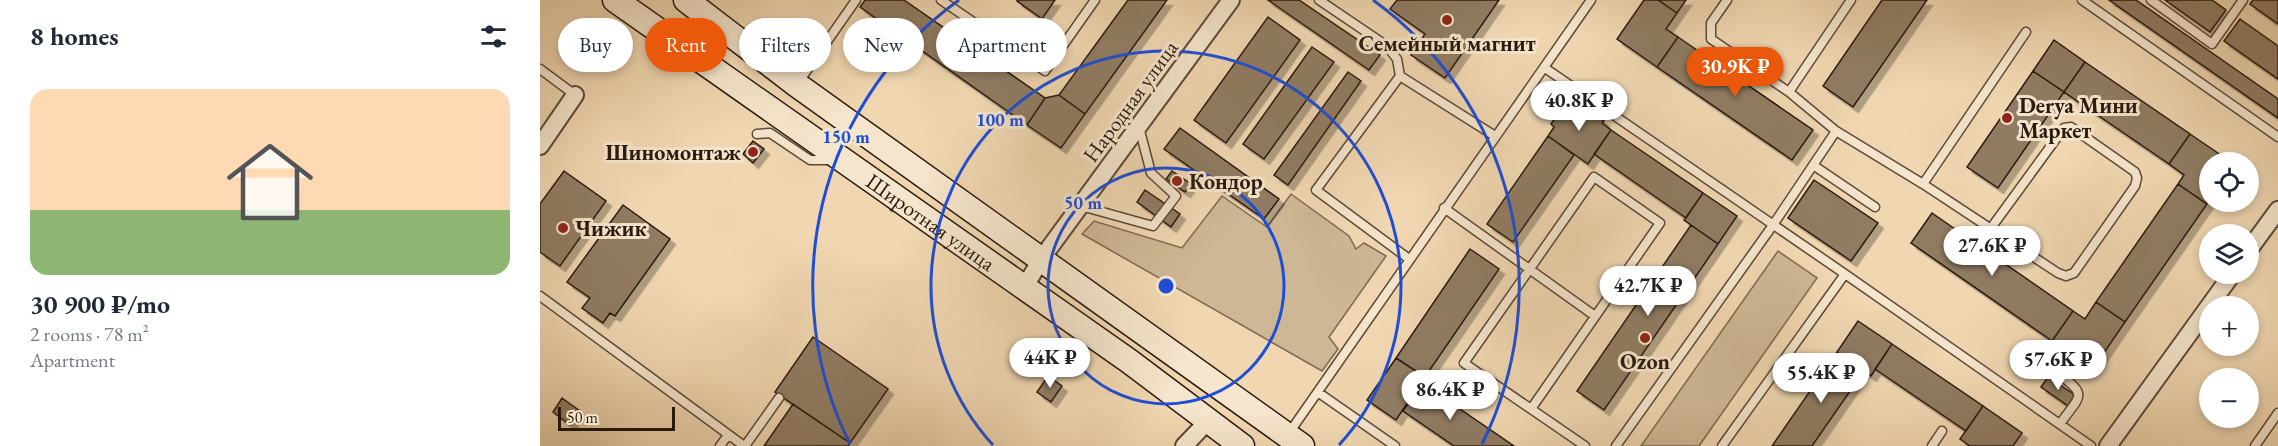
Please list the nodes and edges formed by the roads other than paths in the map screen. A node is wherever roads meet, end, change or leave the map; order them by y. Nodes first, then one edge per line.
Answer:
1 (686, 0) edge
2 (856, 0) edge
3 (941, 0) edge
4 (1095, 0) edge
5 (1231, 0) edge
6 (1319, 0) edge
7 (1591, 0) edge
8 (1727, 0) edge
9 (1851, 0) edge
10 (2082, 0) edge
11 (2151, 0) edge
12 (2243, 0) edge
13 (622, 4) edge
14 (2026, 32) dead end
15 (1545, 68) junction
16 (540, 69) edge
17 (1400, 76) junction
18 (797, 85) junction
19 (1790, 92) junction
20 (575, 95) joint
21 (1139, 127) junction
22 (1836, 131) junction
23 (757, 134) dead end
24 (1495, 136) junction
25 (2278, 137) edge
26 (540, 146) edge
27 (843, 160) junction
28 (1813, 165) junction
29 (1923, 184) junction
30 (1081, 206) junction
31 (1875, 207) dead end
32 (1444, 208) junction
33 (2278, 210) edge
34 (1773, 225) junction
35 (1991, 228) junction
36 (2259, 236) edge
37 (1042, 258) junction
38 (1409, 259) junction
39 (1529, 268) junction
40 (1845, 274) junction
41 (2225, 284) edge
42 (1024, 288) junction
43 (540, 296) edge
44 (1595, 316) junction
45 (2056, 372) dead end
46 (1319, 393) junction
47 (779, 398) dead end
48 (1531, 409) junction
49 (2278, 413) edge
50 (1208, 421) junction
51 (2060, 424) junction
52 (1942, 431) dead end
53 (728, 435) junction
54 (1294, 441) edge
55 (720, 446) edge
56 (745, 446) edge
57 (1184, 446) edge
58 (1242, 446) edge
59 (1395, 446) edge
60 (1585, 446) edge
61 (1616, 446) edge
62 (1722, 446) edge
63 (1932, 446) edge
64 (2091, 446) edge
65 (2108, 446) edge
66 (2254, 446) edge

1 - 18 main road, Широтная улица
2 - 18 lane
3 - 4 lane
5 - 21 street, Народная улица
6 - 17 lane
7 - 15 lane
8 - 19 lane
9 - 19 lane
10 - 25 lane
11 - 12 lane
13 - 27 main road, Широтная улица
14 - 29 lane
15 - 24 lane
15 - 34 lane
16 - 20 lane
17 - 24 lane
17 - 38 lane
18 - 37 main road, Широтная улица
19 - 22 lane
20 - 26 street
21 - 30 street, Народная улица
21 - 30 lane
22 - 28 lane
22 - 29 lane
23 - 27 lane
24 - 32 lane
27 - 42 main road, Широтная улица
28 - 31 lane
28 - 34 lane
29 - 35 lane
30 - 37 street, Народная улица
32 - 38 lane
32 - 39 lane
33 - 36 street
34 - 40 lane
34 - 61 lane
35 - 35 lane
37 - 42 street, Народная улица
37 - 54 main road, Широтная улица
38 - 46 lane
39 - 44 lane
39 - 44 lane
39 - 48 lane
40 - 51 lane
40 - 62 lane
41 - 65 street
42 - 50 main road, Широтная улица
43 - 53 lane
44 - 48 lane
45 - 51 lane
46 - 54 lane
46 - 59 lane
47 - 56 lane
48 - 60 lane
49 - 66 lane
50 - 57 street
50 - 58 main road, Широтная улица
51 - 64 lane
52 - 63 lane
53 - 55 lane
53 - 56 lane

